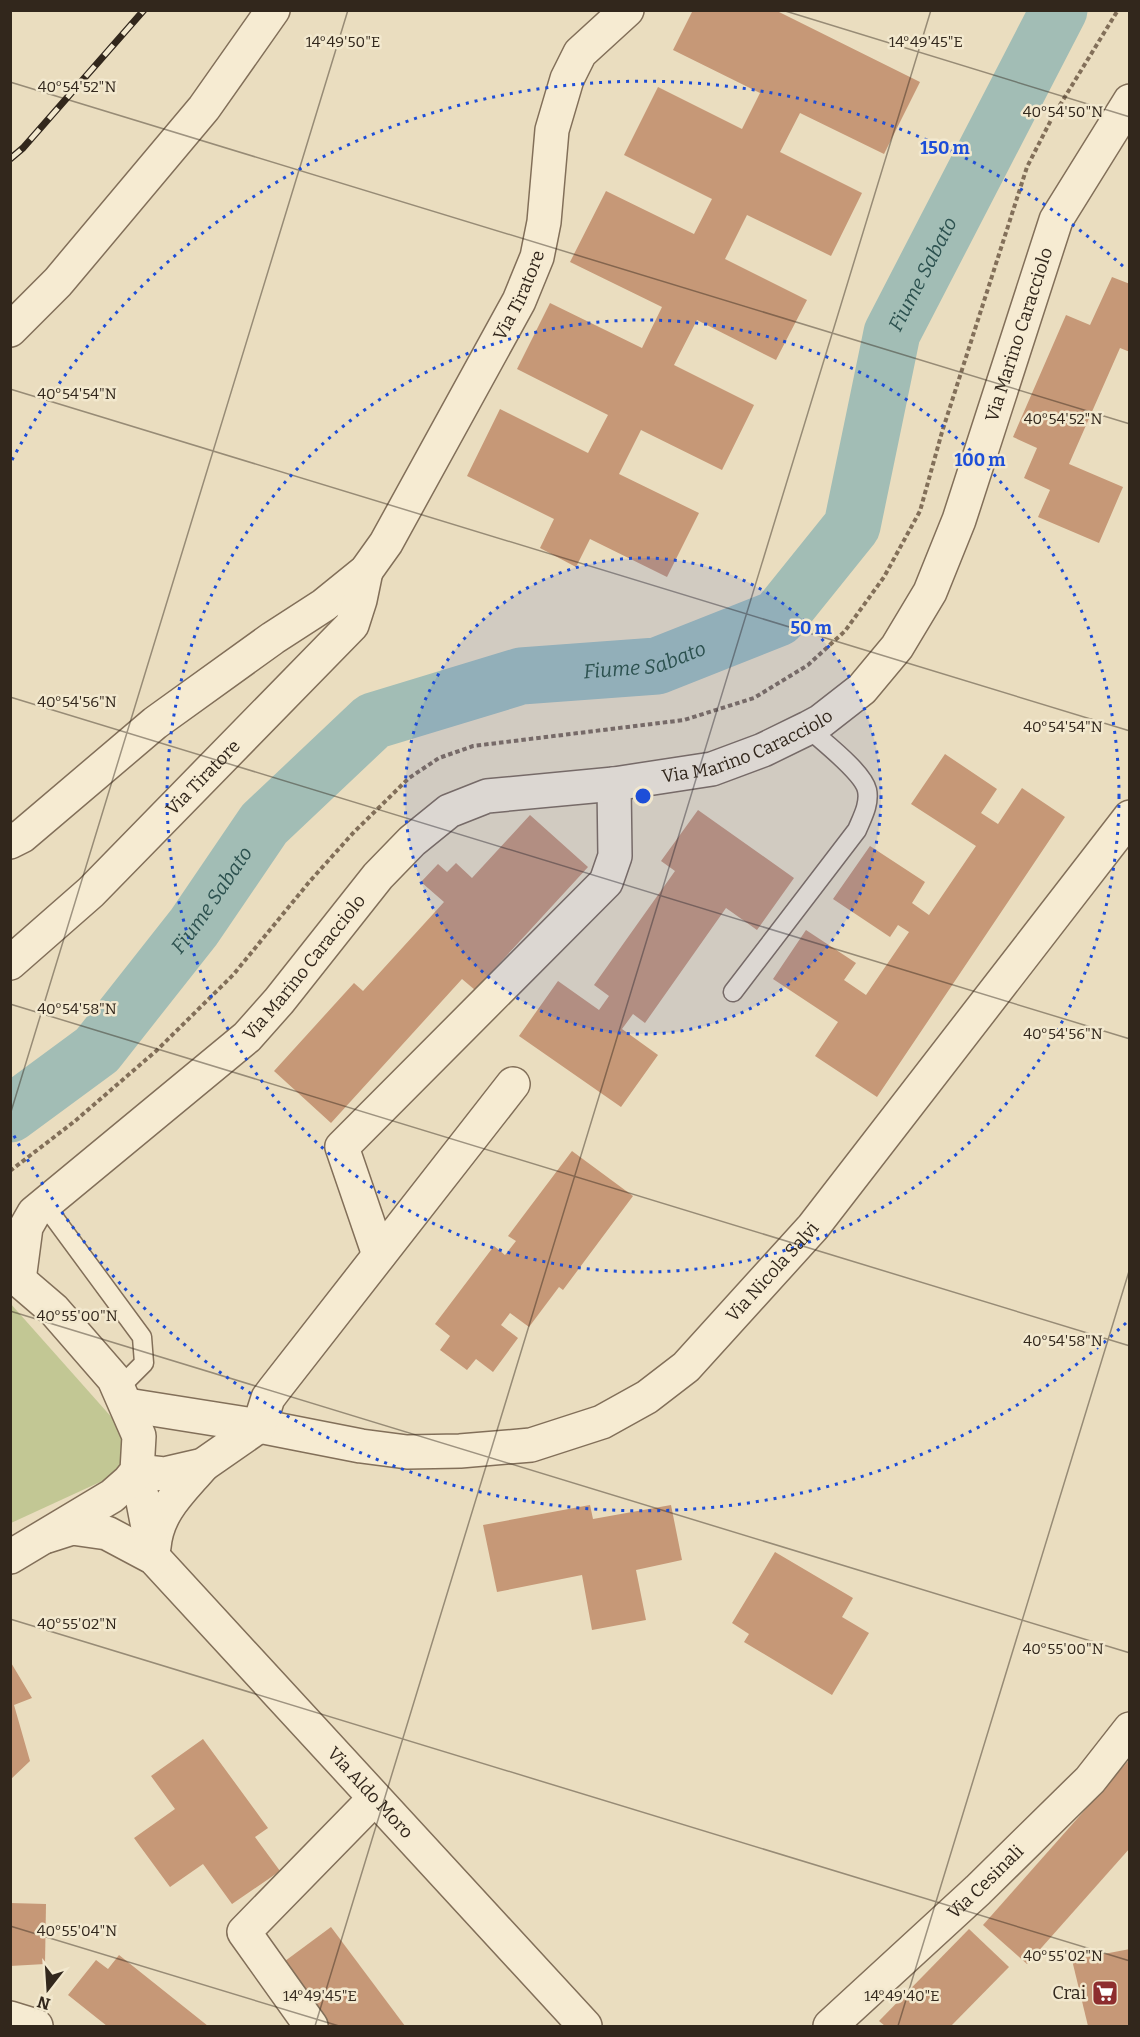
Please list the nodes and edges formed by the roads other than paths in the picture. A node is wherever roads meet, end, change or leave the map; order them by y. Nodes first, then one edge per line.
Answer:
1 (273, 10) edge
2 (627, 10) edge
3 (1130, 101) edge
4 (10, 330) edge
5 (366, 571) junction
6 (808, 728) junction
7 (614, 784) junction
8 (1130, 817) edge
9 (10, 842) edge
10 (10, 963) edge
11 (733, 992) dead end
12 (513, 1084) dead end
13 (30, 1211) edge
14 (379, 1255) junction
15 (15, 1279) edge
16 (123, 1396) junction
17 (259, 1426) junction
18 (203, 1465) junction
19 (137, 1471) junction
20 (47, 1536) junction
21 (10, 1557) edge
22 (154, 1558) junction
23 (1130, 1729) edge
24 (374, 1799) junction
25 (10, 2018) edge
26 (36, 2026) edge
27 (311, 2026) edge
28 (585, 2026) edge
29 (830, 2026) edge

1 - 4 street
2 - 5 street, Via Tiratore
3 - 6 street, Via Marino Caracciolo
5 - 9 street, Via Tiratore
5 - 10 street, Via Tiratore
6 - 7 street, Via Marino Caracciolo
6 - 11 lane
7 - 13 street, Via Marino Caracciolo
7 - 14 street
8 - 17 street, Via Nicola Salvi
12 - 14 street
13 - 15 street
13 - 16 lane
14 - 17 street
15 - 16 street
16 - 17 street, Via Nicola Salvi
16 - 19 street
17 - 18 street
18 - 19 street
18 - 22 street
19 - 20 street
19 - 22 street
20 - 21 street
20 - 22 street
22 - 24 street, Via Aldo Moro
23 - 29 street, Via Cesinali
24 - 27 street
24 - 28 street, Via Aldo Moro
25 - 26 street

